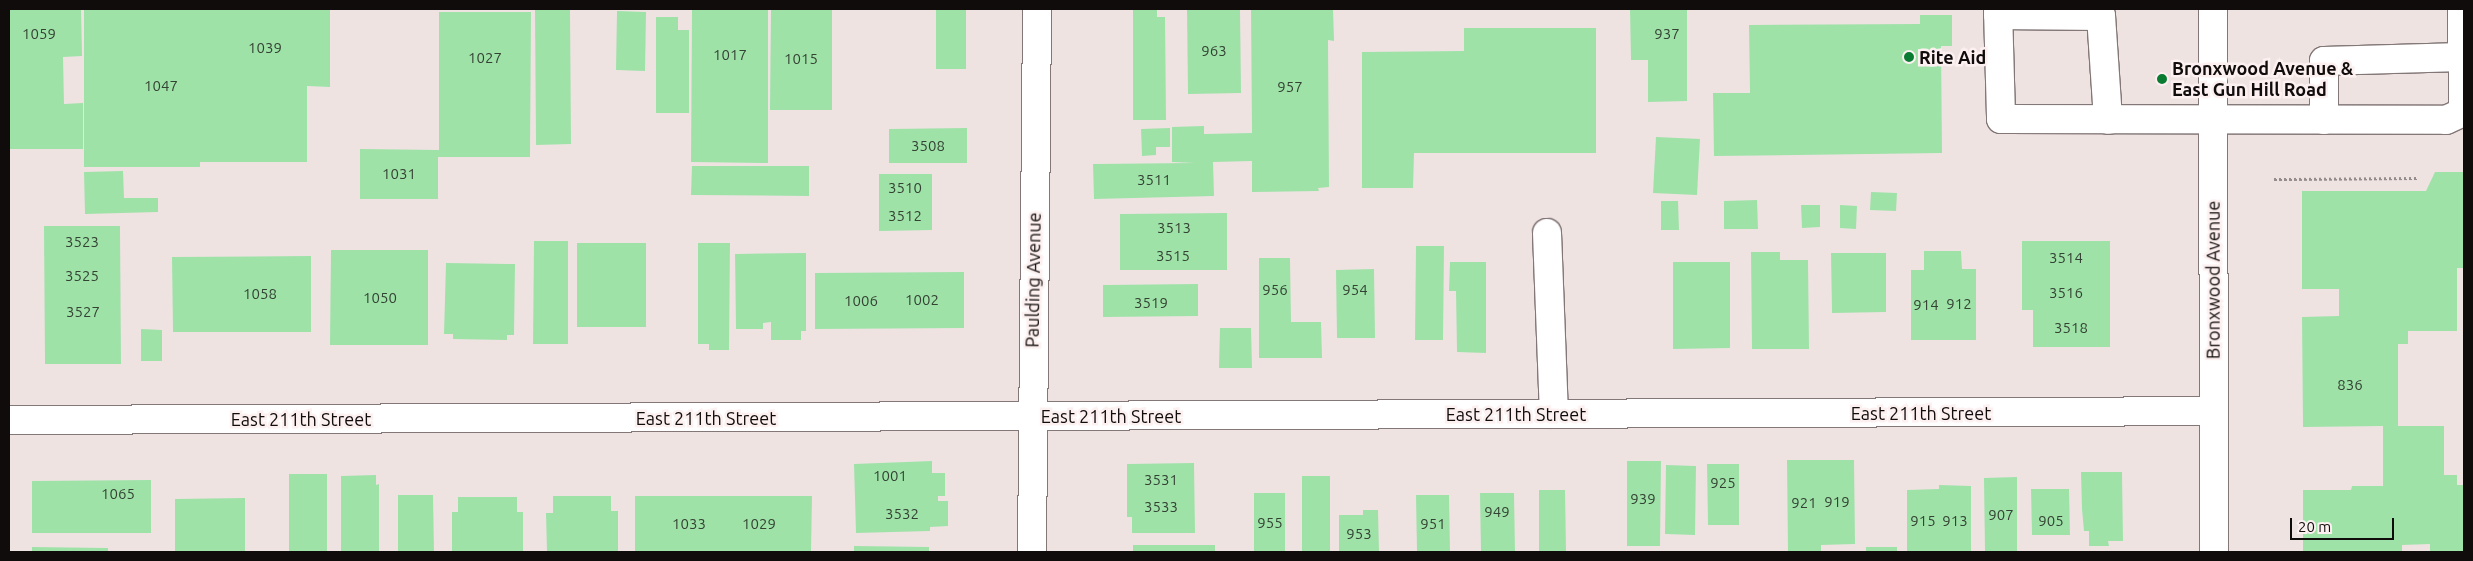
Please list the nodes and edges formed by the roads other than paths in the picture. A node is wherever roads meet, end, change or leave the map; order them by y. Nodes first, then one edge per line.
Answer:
1 (1037, 9) edge
2 (2213, 9) edge
3 (2462, 9) edge
4 (1998, 12) edge
5 (2462, 57) junction
6 (2108, 120) junction
7 (2213, 120) junction
8 (2324, 120) junction
9 (1547, 233) dead end
10 (2214, 411) junction
11 (1554, 414) junction
12 (1031, 417) junction
13 (9, 420) edge
14 (1032, 552) edge
15 (2214, 552) edge

1 - 12 street, Paulding Avenue
2 - 7 street, Bronxwood Avenue
3 - 5 street
4 - 6 street
4 - 6 street
5 - 8 street
5 - 8 street
6 - 7 street
7 - 8 street
7 - 10 street, Bronxwood Avenue
9 - 11 street
10 - 11 street, East 211th Street
10 - 15 street, Bronxwood Avenue
11 - 12 street, East 211th Street
12 - 13 street, East 211th Street
12 - 14 street, Paulding Avenue

